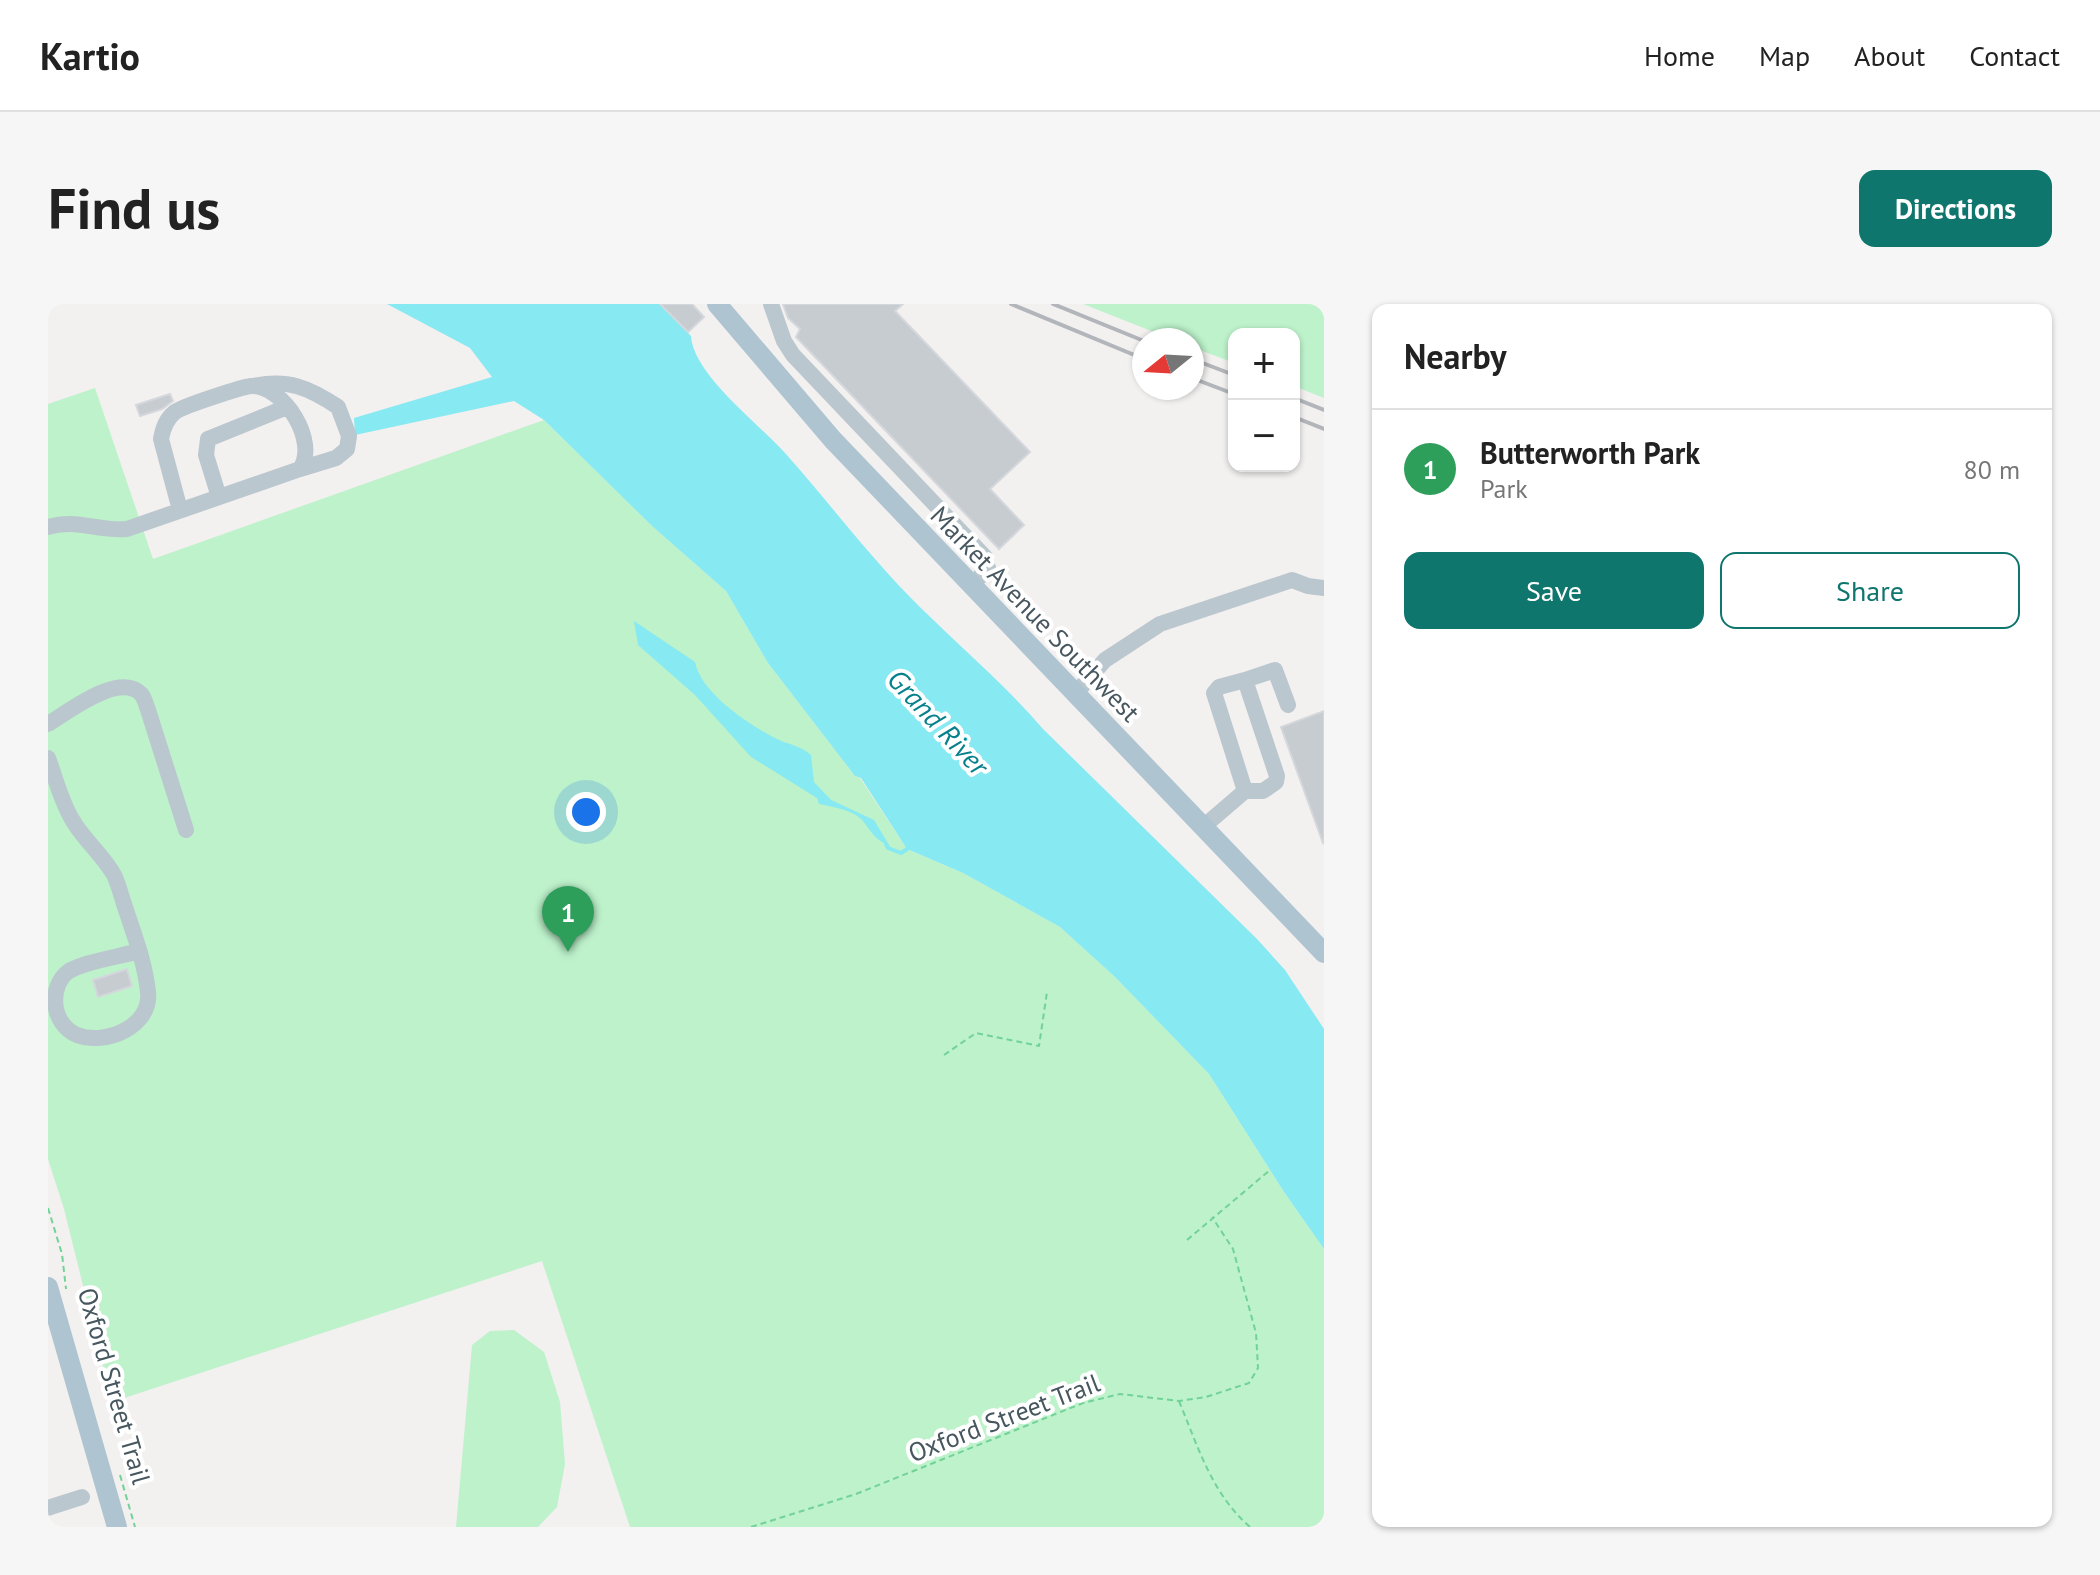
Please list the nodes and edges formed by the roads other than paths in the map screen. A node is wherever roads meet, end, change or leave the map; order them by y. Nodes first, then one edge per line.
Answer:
1 (717, 304) edge
2 (771, 304) edge
3 (251, 386) junction
4 (287, 407) junction
5 (300, 469) junction
6 (219, 497) junction
7 (180, 510) junction
8 (48, 527) edge
9 (971, 586) junction
10 (1324, 588) edge
11 (1245, 680) junction
12 (1075, 694) junction
13 (1288, 705) dead end
14 (48, 724) edge
15 (48, 758) edge
16 (1245, 791) junction
17 (1203, 827) junction
18 (186, 830) dead end
19 (139, 951) junction
20 (1324, 953) edge
21 (48, 1287) edge
22 (82, 1497) dead end
23 (48, 1508) edge
24 (48, 1519) edge
25 (51, 1527) edge
26 (117, 1527) edge

1 - 9 main road, Market Avenue Southwest
2 - 9 lane
3 - 4 lane
3 - 5 lane
3 - 7 lane
4 - 5 lane
4 - 6 lane
5 - 6 lane
6 - 7 lane
7 - 8 lane
9 - 12 main road, Market Avenue Southwest
10 - 12 lane
11 - 13 lane
11 - 16 lane
11 - 16 lane
12 - 17 main road, Market Avenue Southwest
14 - 18 lane
15 - 19 lane
16 - 17 lane
17 - 20 main road, Market Avenue Southwest
19 - 19 lane
21 - 26 main road
22 - 23 lane
24 - 25 lane

